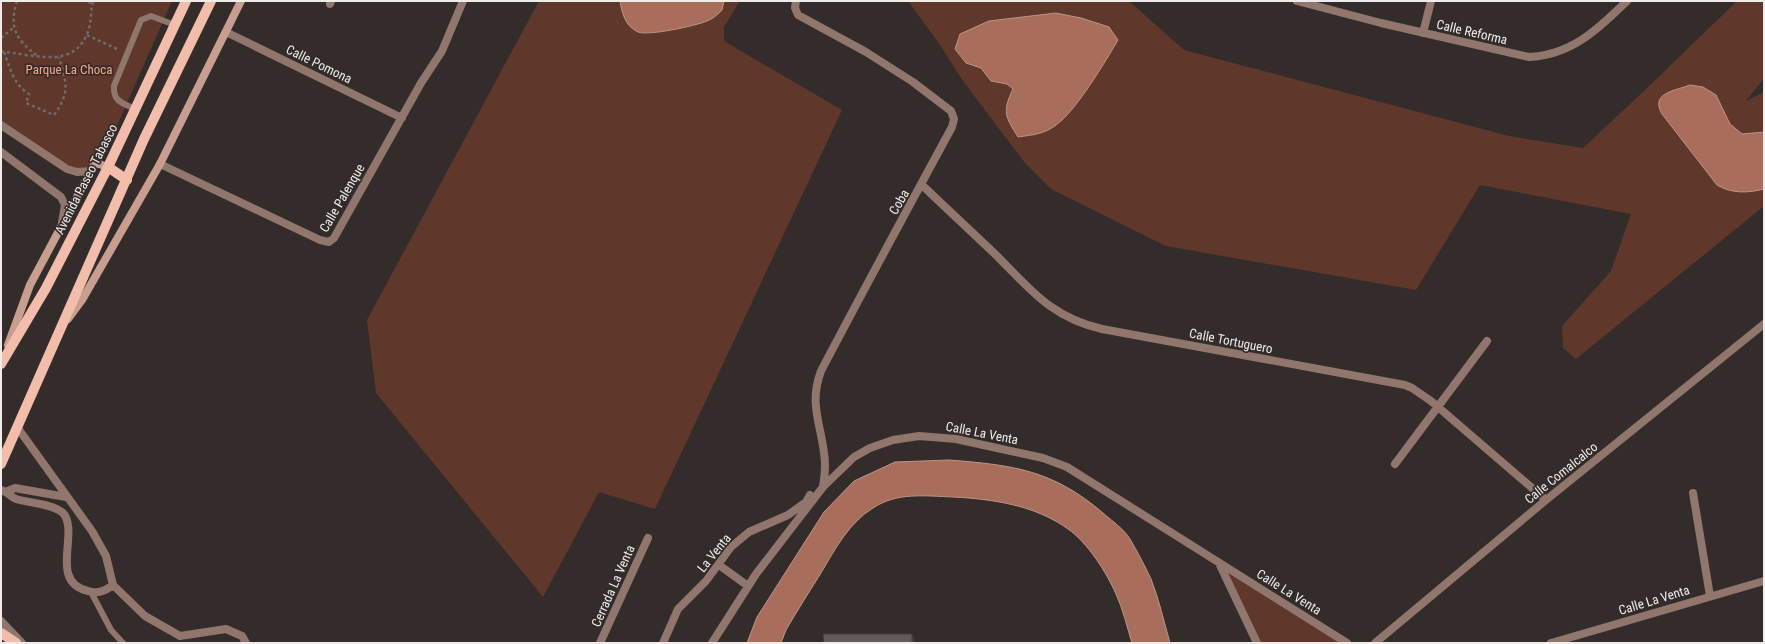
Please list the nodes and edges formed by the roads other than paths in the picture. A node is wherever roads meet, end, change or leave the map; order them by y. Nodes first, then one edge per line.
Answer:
1 (186, 1) edge
2 (211, 1) edge
3 (241, 1) edge
4 (463, 1) edge
5 (796, 1) edge
6 (1297, 1) edge
7 (1431, 1) edge
8 (1628, 1) edge
9 (175, 25) junction
10 (226, 32) junction
11 (1423, 33) junction
12 (135, 109) junction
13 (402, 118) junction
14 (1, 125) edge
15 (1, 152) edge
16 (160, 164) junction
17 (108, 167) junction
18 (91, 171) junction
19 (126, 180) junction
20 (922, 185) junction
21 (62, 223) junction
22 (1764, 324) edge
23 (61, 328) junction
24 (1487, 341) dead end
25 (1, 360) edge
26 (1, 364) edge
27 (1438, 407) junction
28 (17, 427) junction
29 (1, 464) edge
30 (1395, 464) dead end
31 (824, 487) junction
32 (4, 491) edge
33 (1693, 494) dead end
34 (66, 497) junction
35 (1546, 500) junction
36 (648, 538) dead end
37 (1218, 562) junction
38 (719, 565) junction
39 (1764, 581) edge
40 (113, 585) junction
41 (748, 586) junction
42 (91, 592) junction
43 (1710, 596) junction
44 (1, 621) edge
45 (1, 633) edge
46 (16, 643) edge
47 (22, 643) edge
48 (123, 643) edge
49 (246, 643) edge
50 (600, 643) edge
51 (663, 643) edge
52 (712, 643) edge
53 (1257, 643) edge
54 (1347, 643) edge
55 (1375, 643) edge
56 (1551, 643) edge

1 - 9 main road, Avenida Paseo Tabasco
2 - 19 main road
3 - 10 street
4 - 13 street, Calle Palenque
5 - 20 street, Coba
6 - 11 street, Calle Reforma
7 - 11 street
8 - 11 street, Calle Reforma
9 - 12 main road, Avenida Paseo Tabasco
9 - 12 lane
10 - 13 street, Calle Pomona
10 - 16 street
12 - 17 main road, Avenida Paseo Tabasco
13 - 16 street, Calle Palenque
14 - 18 street
15 - 21 street
16 - 23 street
17 - 18 street
17 - 19 main road
17 - 26 main road, Avenida Paseo Tabasco
18 - 21 street
19 - 23 main road
20 - 27 street, Calle Tortuguero
20 - 31 street, Coba
21 - 25 street
22 - 35 street, Calle Comalcalco
23 - 28 main road
24 - 27 street
27 - 30 street
27 - 35 street, Calle Tortuguero
28 - 29 main road
28 - 34 street
31 - 37 street, Calle La Venta
31 - 38 street, La Venta
31 - 41 street, Calle La Venta
32 - 34 street
32 - 42 street
33 - 43 street
34 - 40 street
35 - 55 street, Calle Comalcalco
36 - 50 street, Cerrada La Venta
37 - 53 street
37 - 54 street, Calle La Venta
38 - 41 street
38 - 51 street, La Venta
39 - 43 street, Calle La Venta
40 - 42 street
40 - 49 street
41 - 52 street, Calle La Venta
42 - 48 lane
43 - 56 street, Calle La Venta
44 - 47 street
45 - 46 main road

